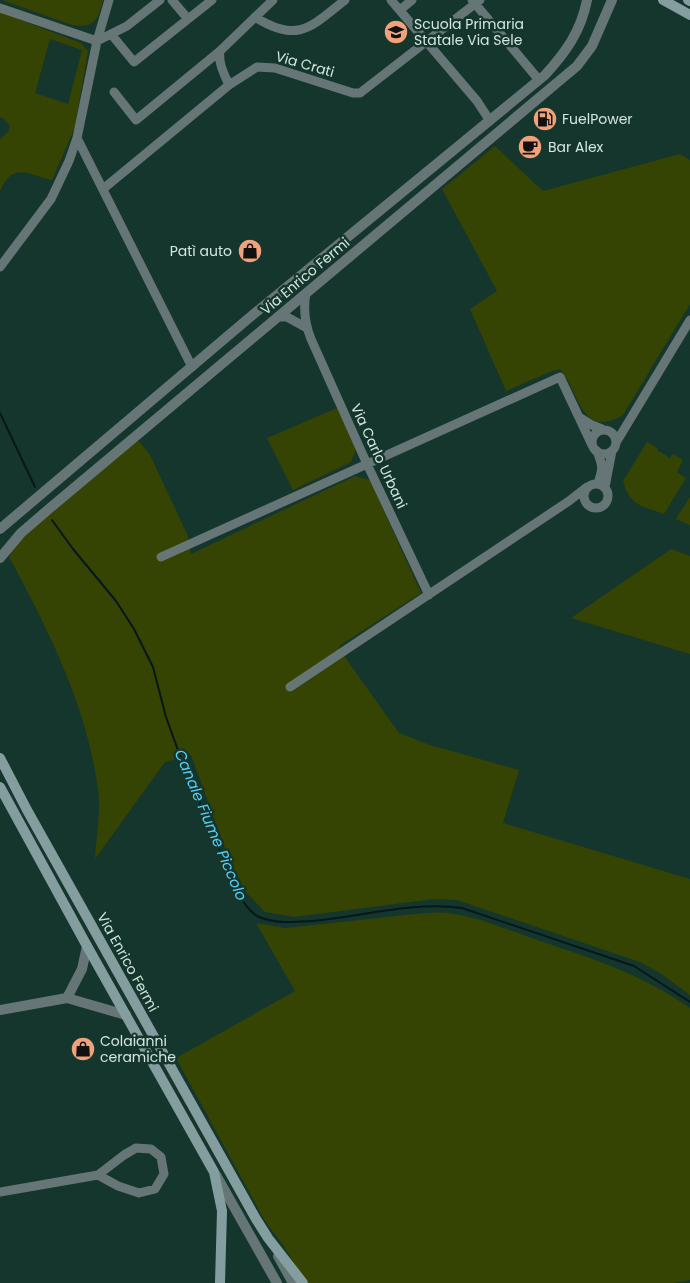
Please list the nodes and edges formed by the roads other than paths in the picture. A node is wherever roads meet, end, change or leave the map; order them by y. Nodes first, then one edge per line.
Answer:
1 (109, 0) edge
2 (160, 0) edge
3 (172, 0) edge
4 (212, 0) edge
5 (273, 0) edge
6 (345, 0) edge
7 (391, 0) edge
8 (412, 0) edge
9 (587, 0) edge
10 (663, 0) edge
11 (476, 1) edge
12 (613, 1) edge
13 (0, 8) edge
14 (400, 10) junction
15 (690, 15) edge
16 (254, 17) junction
17 (188, 19) junction
18 (112, 34) junction
19 (97, 41) junction
20 (426, 41) junction
21 (220, 51) junction
22 (539, 80) junction
23 (228, 85) junction
24 (114, 92) dead end
25 (490, 121) junction
26 (78, 138) junction
27 (103, 189) junction
28 (0, 267) edge
29 (306, 293) junction
30 (278, 317) junction
31 (690, 320) edge
32 (307, 328) junction
33 (192, 367) junction
34 (579, 417) junction
35 (630, 419) junction
36 (604, 429) junction
37 (616, 441) junction
38 (595, 448) junction
39 (612, 451) junction
40 (367, 464) junction
41 (602, 485) junction
42 (587, 487) junction
43 (569, 501) junction
44 (586, 502) junction
45 (0, 530) edge
46 (161, 557) dead end
47 (0, 558) edge
48 (429, 595) junction
49 (290, 688) dead end
50 (0, 758) edge
51 (0, 787) edge
52 (87, 946) junction
53 (67, 998) junction
54 (0, 1010) edge
55 (126, 1015) junction
56 (214, 1172) junction
57 (98, 1175) junction
58 (0, 1192) edge
59 (268, 1238) junction
60 (220, 1283) edge
61 (277, 1283) edge
62 (293, 1283) edge
63 (303, 1283) edge

1 - 19 street
2 - 18 street
3 - 17 street
4 - 17 street
5 - 16 street
6 - 16 street
7 - 14 street
8 - 14 street
9 - 22 street, Via Enrico Fermi
10 - 15 main road
11 - 20 street, Via Crati
11 - 22 street
12 - 29 street, Via Enrico Fermi
13 - 19 street
14 - 20 street
16 - 21 street
17 - 18 street
18 - 19 street
19 - 26 street
20 - 23 street, Via Crati
20 - 25 street
21 - 23 street
21 - 24 street
22 - 25 street, Via Enrico Fermi
23 - 27 street, Via Crati
25 - 33 street, Via Enrico Fermi
26 - 27 street
26 - 28 street
27 - 33 street
29 - 30 street, Via Enrico Fermi
29 - 32 street, Via Carlo Urbani
30 - 32 street
30 - 47 street, Via Enrico Fermi
31 - 35 street
32 - 40 street, Via Carlo Urbani
33 - 45 street, Via Enrico Fermi
34 - 36 street
34 - 38 street
34 - 40 street
35 - 36 street
35 - 37 street
36 - 37 street
36 - 38 street
37 - 39 street
38 - 39 street
38 - 41 street
39 - 41 street
40 - 46 street
40 - 48 street, Via Carlo Urbani
41 - 42 street
41 - 44 street
42 - 43 street
42 - 44 street
43 - 44 street
43 - 48 street
48 - 49 street
50 - 59 main road, Via Enrico Fermi
51 - 52 main road, Via Enrico Fermi
52 - 53 street
52 - 55 main road, Via Enrico Fermi
53 - 54 street
53 - 55 street
55 - 56 main road, Via Enrico Fermi
56 - 60 main road
56 - 61 street, Via Enrico Fermi
57 - 57 street
57 - 58 street
59 - 62 street, Via Enrico Fermi
59 - 63 main road

